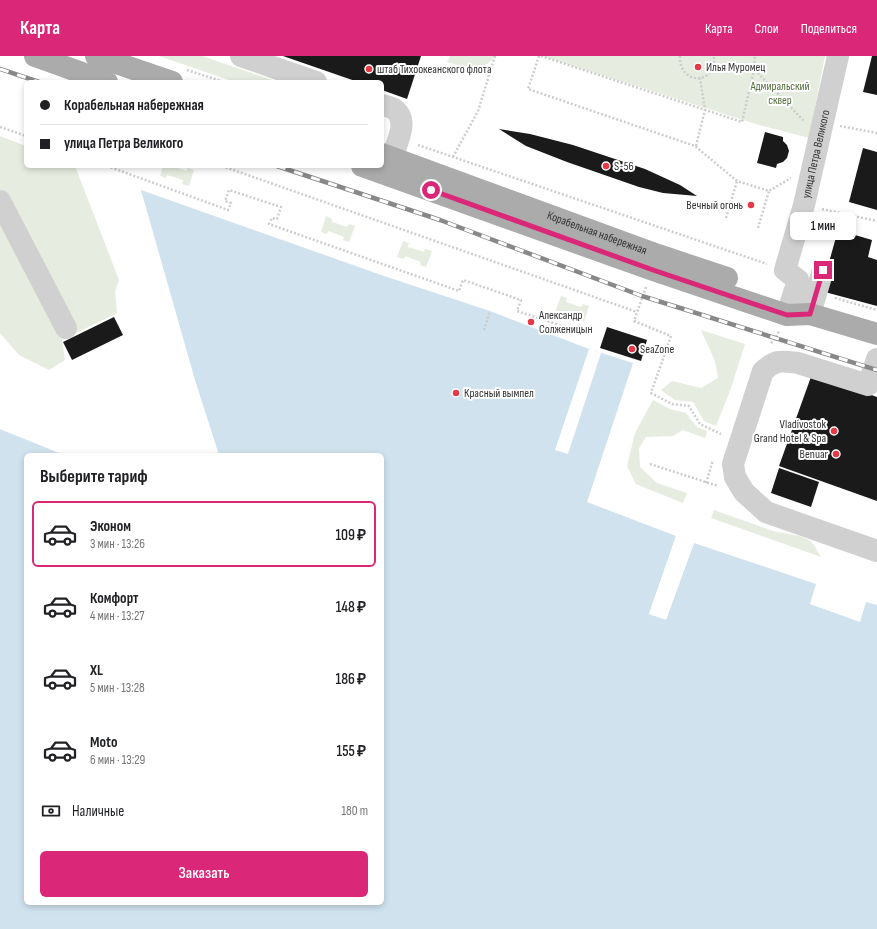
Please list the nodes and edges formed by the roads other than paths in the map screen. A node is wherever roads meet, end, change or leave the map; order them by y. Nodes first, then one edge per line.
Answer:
1 (35, 56) edge
2 (241, 56) edge
3 (838, 56) edge
4 (104, 70) edge
5 (161, 80) edge
6 (310, 80) edge
7 (384, 106) edge
8 (391, 150) edge
9 (368, 168) edge
10 (0, 201) edge
11 (823, 270) dead end
12 (789, 307) junction
13 (810, 314) junction
14 (66, 328) dead end
15 (877, 334) edge
16 (877, 359) edge
17 (877, 551) edge

1 - 4 main road
2 - 6 street
3 - 12 street, улица Петра Великого
4 - 5 main road
7 - 8 street
8 - 12 main road, Корабельная набережная
9 - 12 main road, Корабельная набережная
10 - 14 street
11 - 13 street
12 - 13 main road, Корабельная набережная
13 - 15 main road, Корабельная набережная
16 - 17 street

